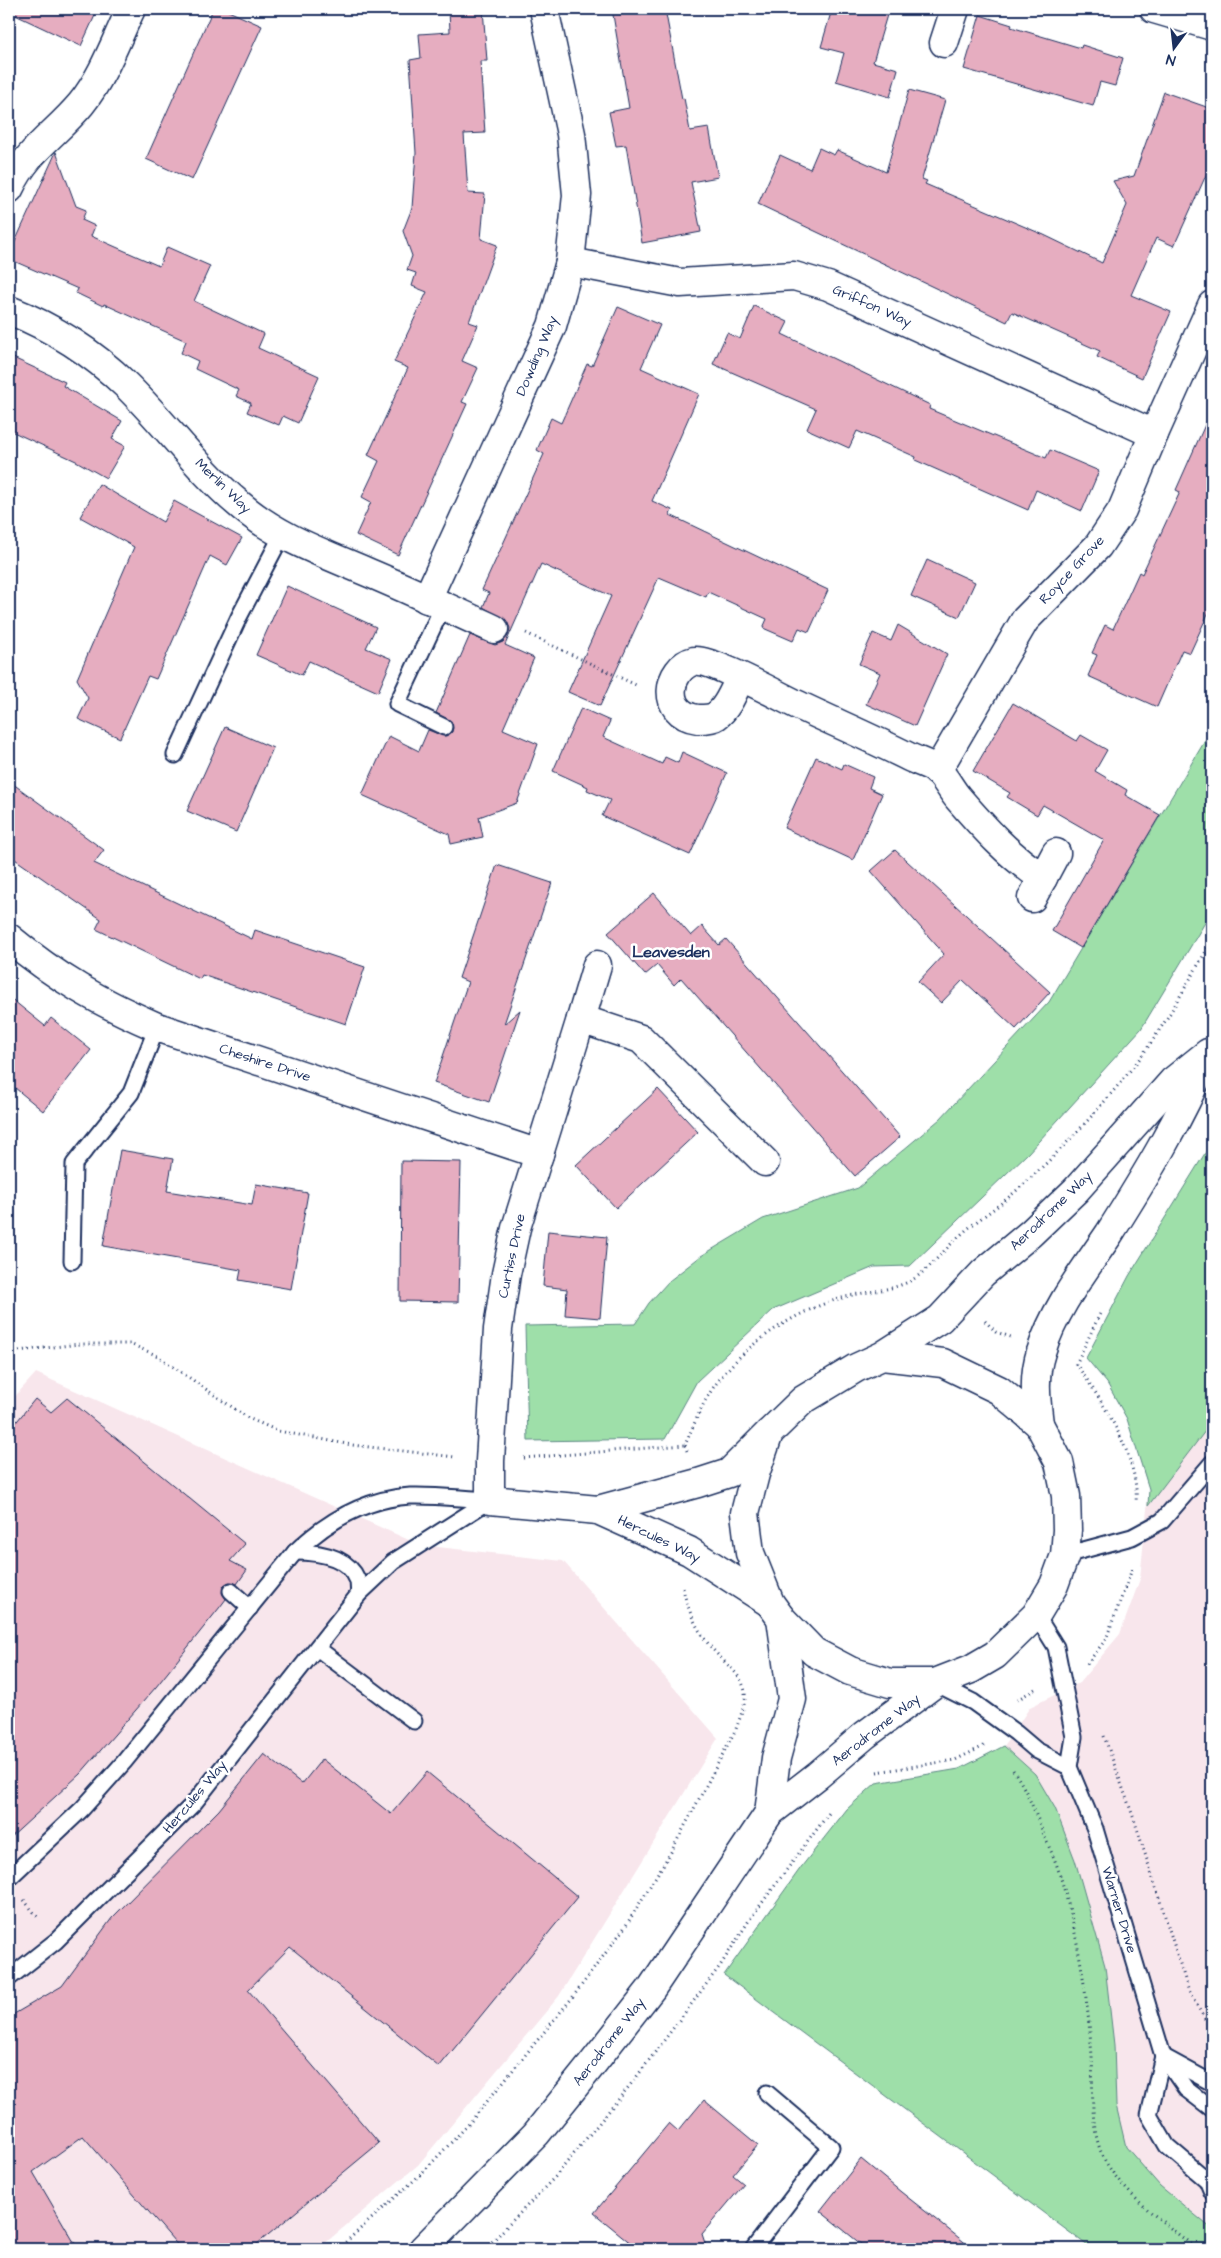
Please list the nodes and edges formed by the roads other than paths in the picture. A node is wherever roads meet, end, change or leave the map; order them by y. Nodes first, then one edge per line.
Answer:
1 (131, 9) edge
2 (544, 9) edge
3 (955, 9) edge
4 (1154, 9) edge
5 (1212, 26) edge
6 (944, 43) dead end
7 (9, 189) edge
8 (570, 262) junction
9 (1212, 305) edge
10 (9, 310) edge
11 (1154, 434) junction
12 (282, 535) junction
13 (435, 603) junction
14 (506, 629) road end
15 (740, 678) dead end
16 (444, 727) dead end
17 (175, 755) dead end
18 (937, 770) junction
19 (1056, 853) dead end
20 (9, 938) edge
21 (597, 965) dead end
22 (581, 1019) junction
23 (156, 1027) junction
24 (1210, 1049) edge
25 (539, 1154) junction
26 (765, 1162) dead end
27 (72, 1261) dead end
28 (882, 1356) junction
29 (1039, 1424) junction
30 (769, 1433) junction
31 (1212, 1463) edge
32 (490, 1500) junction
33 (598, 1510) junction
34 (295, 1552) junction
35 (1064, 1554) junction
36 (231, 1591) dead end
37 (359, 1594) junction
38 (250, 1608) junction
39 (775, 1611) junction
40 (1036, 1615) junction
41 (317, 1648) junction
42 (935, 1683) junction
43 (414, 1721) dead end
44 (1069, 1767) junction
45 (769, 1813) junction
46 (9, 1878) edge
47 (9, 1978) edge
48 (1163, 2056) junction
49 (1212, 2083) edge
50 (767, 2094) dead end
51 (1212, 2109) edge
52 (1210, 2184) edge
53 (423, 2249) edge
54 (753, 2249) edge

1 - 7 street
2 - 8 street, Dowding Way
3 - 6 street
4 - 5 street
8 - 11 street, Griffon Way
8 - 13 street, Dowding Way
9 - 11 street, Royce Grove
10 - 12 street, Merlin Way
11 - 18 street, Royce Grove
12 - 13 street, Merlin Way
12 - 17 lane
13 - 14 street, Merlin Way
13 - 16 lane
15 - 18 street
18 - 19 street
20 - 23 street, Cheshire Drive
21 - 22 street, Curtiss Drive
22 - 25 street, Curtiss Drive
22 - 26 street
23 - 25 street, Cheshire Drive
23 - 27 lane
24 - 28 street, Aerodrome Way
24 - 29 street, Aerodrome Way
25 - 32 street, Curtiss Drive
28 - 29 street
28 - 30 street, Hercules Way
29 - 35 street
30 - 33 street, Hercules Way
30 - 39 street
31 - 35 lane
32 - 33 street, Hercules Way
32 - 34 lane, Hercules Way
32 - 37 lane, Hercules Way
33 - 39 street, Hercules Way
34 - 37 lane
34 - 38 lane, Hercules Way
35 - 40 street
36 - 38 lane
37 - 41 lane, Hercules Way
38 - 46 lane, Hercules Way
39 - 42 street
39 - 45 street, Aerodrome Way
40 - 42 street
40 - 44 lane
41 - 43 lane
41 - 47 lane, Hercules Way
42 - 44 lane
42 - 45 street, Aerodrome Way
44 - 48 lane, Warner Drive
45 - 53 street, Aerodrome Way
48 - 49 lane
48 - 51 lane, Warner Drive
48 - 52 lane
50 - 54 lane

